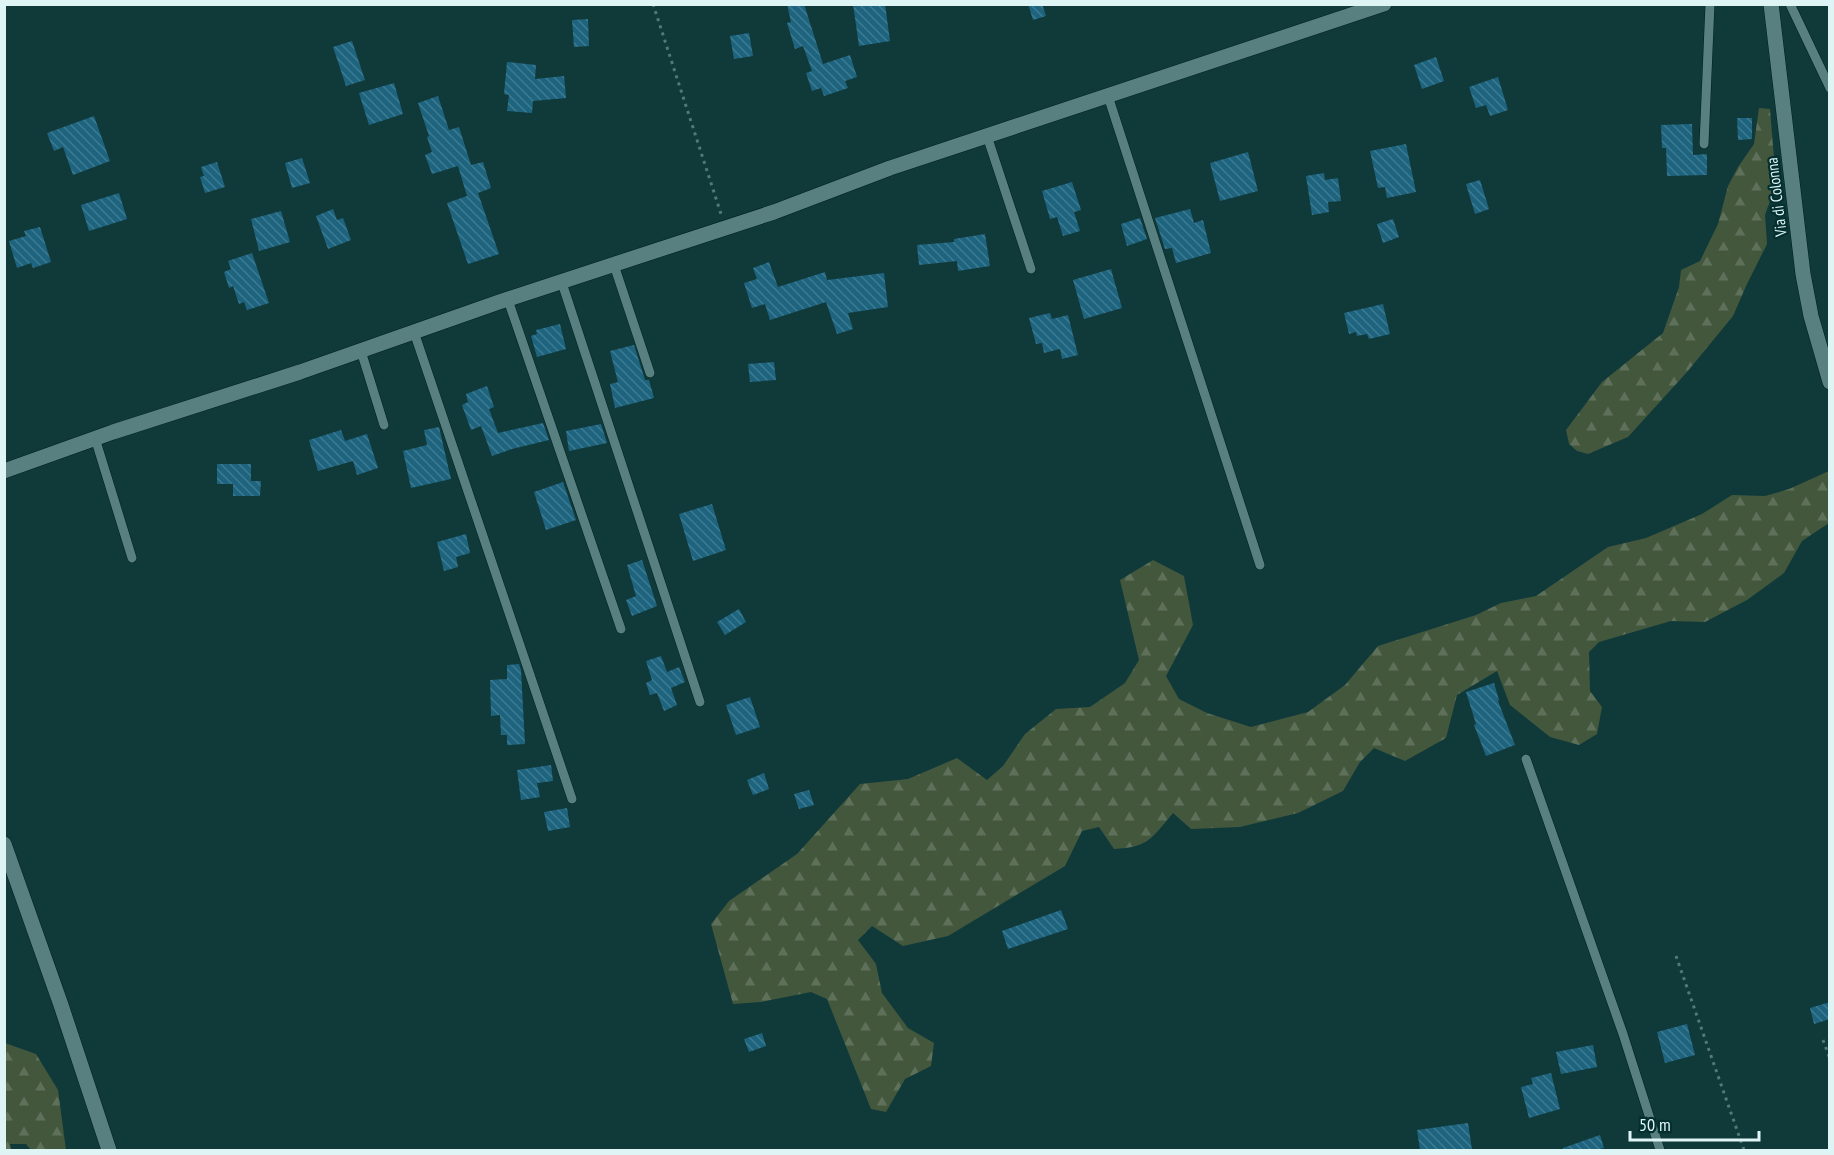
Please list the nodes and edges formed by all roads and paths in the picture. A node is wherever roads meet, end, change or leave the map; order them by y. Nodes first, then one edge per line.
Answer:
1 (653, 4) edge
2 (1384, 4) edge
3 (1710, 4) edge
4 (1771, 4) edge
5 (1790, 4) edge
6 (1830, 88) edge
7 (1108, 96) junction
8 (987, 136) junction
9 (1704, 144) dead end
10 (726, 228) junction
11 (614, 264) junction
12 (1032, 270) dead end
13 (562, 283) junction
14 (508, 300) junction
15 (414, 332) junction
16 (361, 351) junction
17 (650, 373) dead end
18 (1830, 382) edge
19 (384, 425) dead end
20 (95, 438) junction
21 (4, 471) edge
22 (132, 558) dead end
23 (1260, 565) dead end
24 (621, 629) dead end
25 (700, 702) dead end
26 (1526, 759) dead end
27 (572, 799) dead end
28 (4, 844) edge
29 (1676, 956) dead end
30 (1823, 1040) dead end
31 (1830, 1059) edge
32 (109, 1150) edge
33 (1660, 1150) edge
34 (1744, 1150) edge

1 - 10 path
2 - 7 street
3 - 9 lane
4 - 18 street, Via di Colonna
5 - 6 lane
7 - 8 street
7 - 23 lane
8 - 10 street
8 - 12 lane
10 - 11 street
11 - 13 street
11 - 17 lane
13 - 14 street
13 - 25 lane
14 - 15 street
14 - 24 lane
15 - 16 street
15 - 27 lane
16 - 19 lane
16 - 20 street
20 - 21 street
20 - 22 lane
26 - 33 lane
28 - 32 street
29 - 34 path
30 - 31 path

